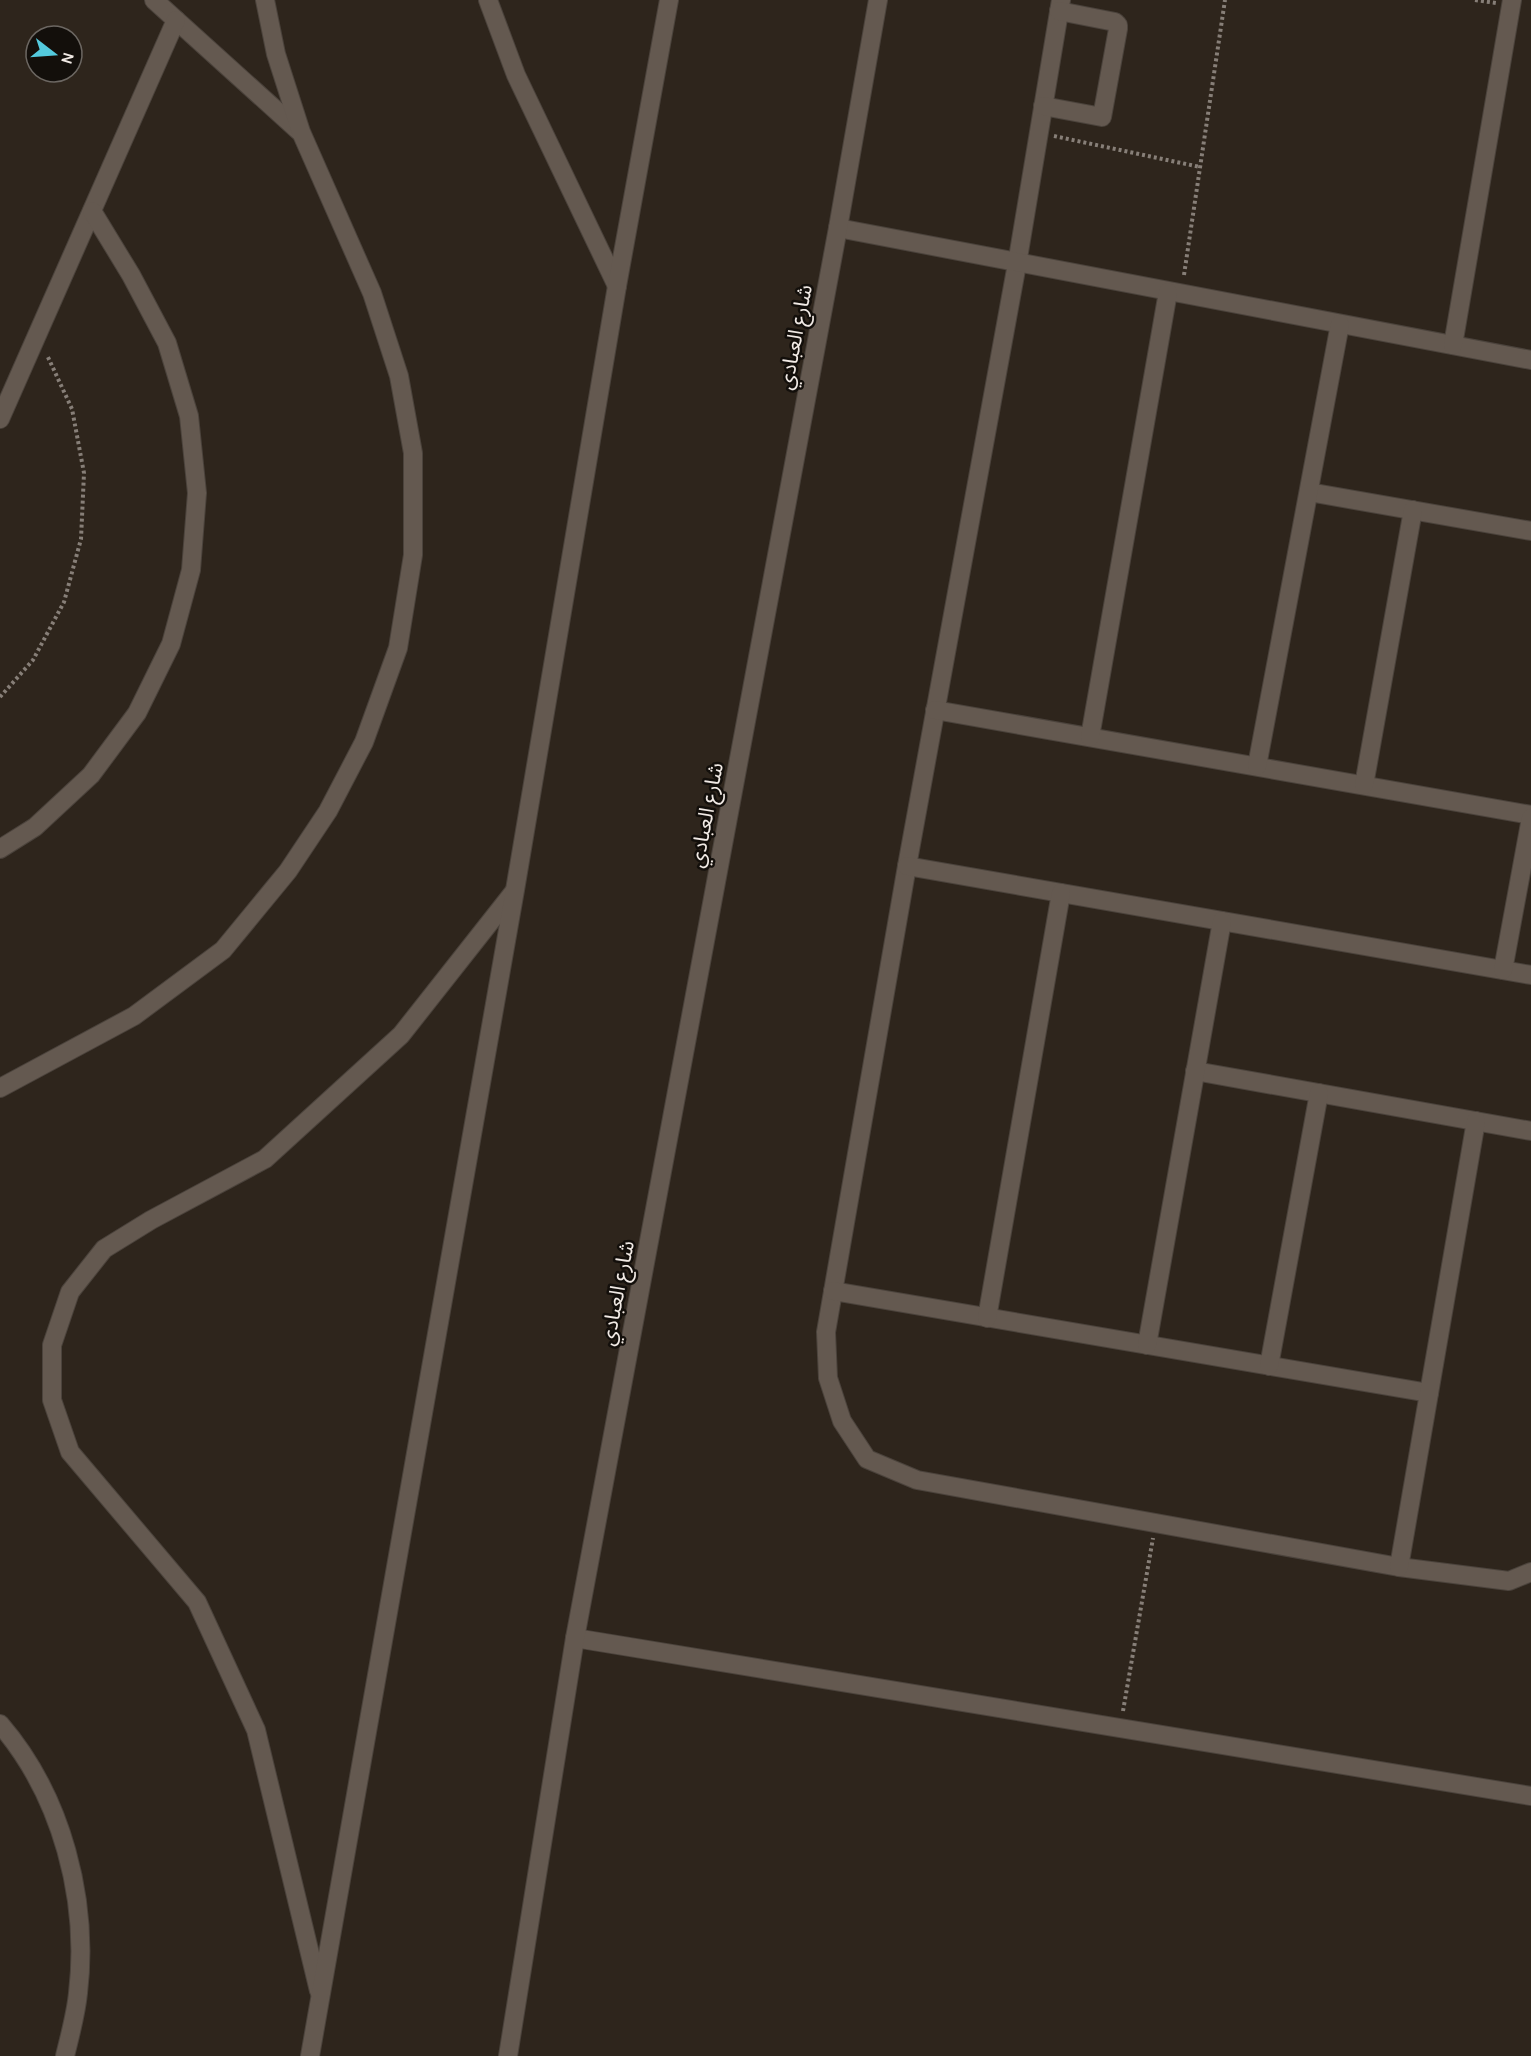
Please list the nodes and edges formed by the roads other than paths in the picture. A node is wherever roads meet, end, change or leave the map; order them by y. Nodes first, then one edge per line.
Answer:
1 (154, 0) edge
2 (265, 0) edge
3 (488, 0) edge
4 (669, 0) edge
5 (878, 0) edge
6 (1512, 0) edge
7 (1060, 6) edge
8 (176, 20) junction
9 (1043, 106) junction
10 (301, 132) junction
11 (92, 211) junction
12 (838, 228) junction
13 (1017, 264) junction
14 (617, 286) junction
15 (1175, 293) junction
16 (1340, 324) junction
17 (1453, 345) junction
18 (1531, 360) edge
19 (0, 419) edge
20 (1309, 492) junction
21 (1413, 510) junction
22 (1531, 531) edge
23 (935, 710) junction
24 (1090, 737) junction
25 (1257, 766) junction
26 (1364, 785) junction
27 (1531, 816) edge
28 (0, 849) edge
29 (907, 866) junction
30 (515, 890) junction
31 (1061, 893) junction
32 (1222, 921) junction
33 (1503, 970) junction
34 (1531, 975) edge
35 (1196, 1071) junction
36 (0, 1088) edge
37 (1319, 1093) junction
38 (1476, 1121) junction
39 (1531, 1131) edge
40 (833, 1291) junction
41 (987, 1318) junction
42 (1148, 1345) junction
43 (1269, 1366) junction
44 (1429, 1393) junction
45 (1399, 1566) junction
46 (1531, 1572) edge
47 (575, 1638) junction
48 (0, 1724) edge
49 (1531, 1797) edge
50 (321, 1999) junction
51 (65, 2056) edge
52 (310, 2056) edge
53 (508, 2056) edge

1 - 8 street
2 - 10 street
3 - 14 street
4 - 14 street
5 - 12 street, شارع العبادي
6 - 17 street
7 - 9 street
7 - 9 street
8 - 10 street
8 - 11 street
9 - 13 street
10 - 36 street
11 - 19 street
11 - 28 street
12 - 13 street
12 - 47 street, شارع العبادي
13 - 15 street
13 - 23 street
14 - 30 street
15 - 16 street
15 - 24 street
16 - 17 street
16 - 20 street
17 - 18 street
20 - 21 street
20 - 25 street
21 - 22 street
21 - 26 street
23 - 24 street
23 - 29 street
24 - 25 street
25 - 26 street
26 - 27 street
27 - 33 street
29 - 31 street
29 - 40 street
30 - 50 street
30 - 50 street
31 - 32 street
31 - 41 street
32 - 33 street
32 - 35 street
33 - 34 street
35 - 37 street
35 - 42 street
37 - 38 street
37 - 43 street
38 - 39 street
38 - 44 street
40 - 41 street
40 - 45 street
41 - 42 street
42 - 43 street
43 - 44 street
44 - 45 street
45 - 46 street
47 - 49 street
47 - 53 street, شارع العبادي
48 - 51 street
50 - 52 street

